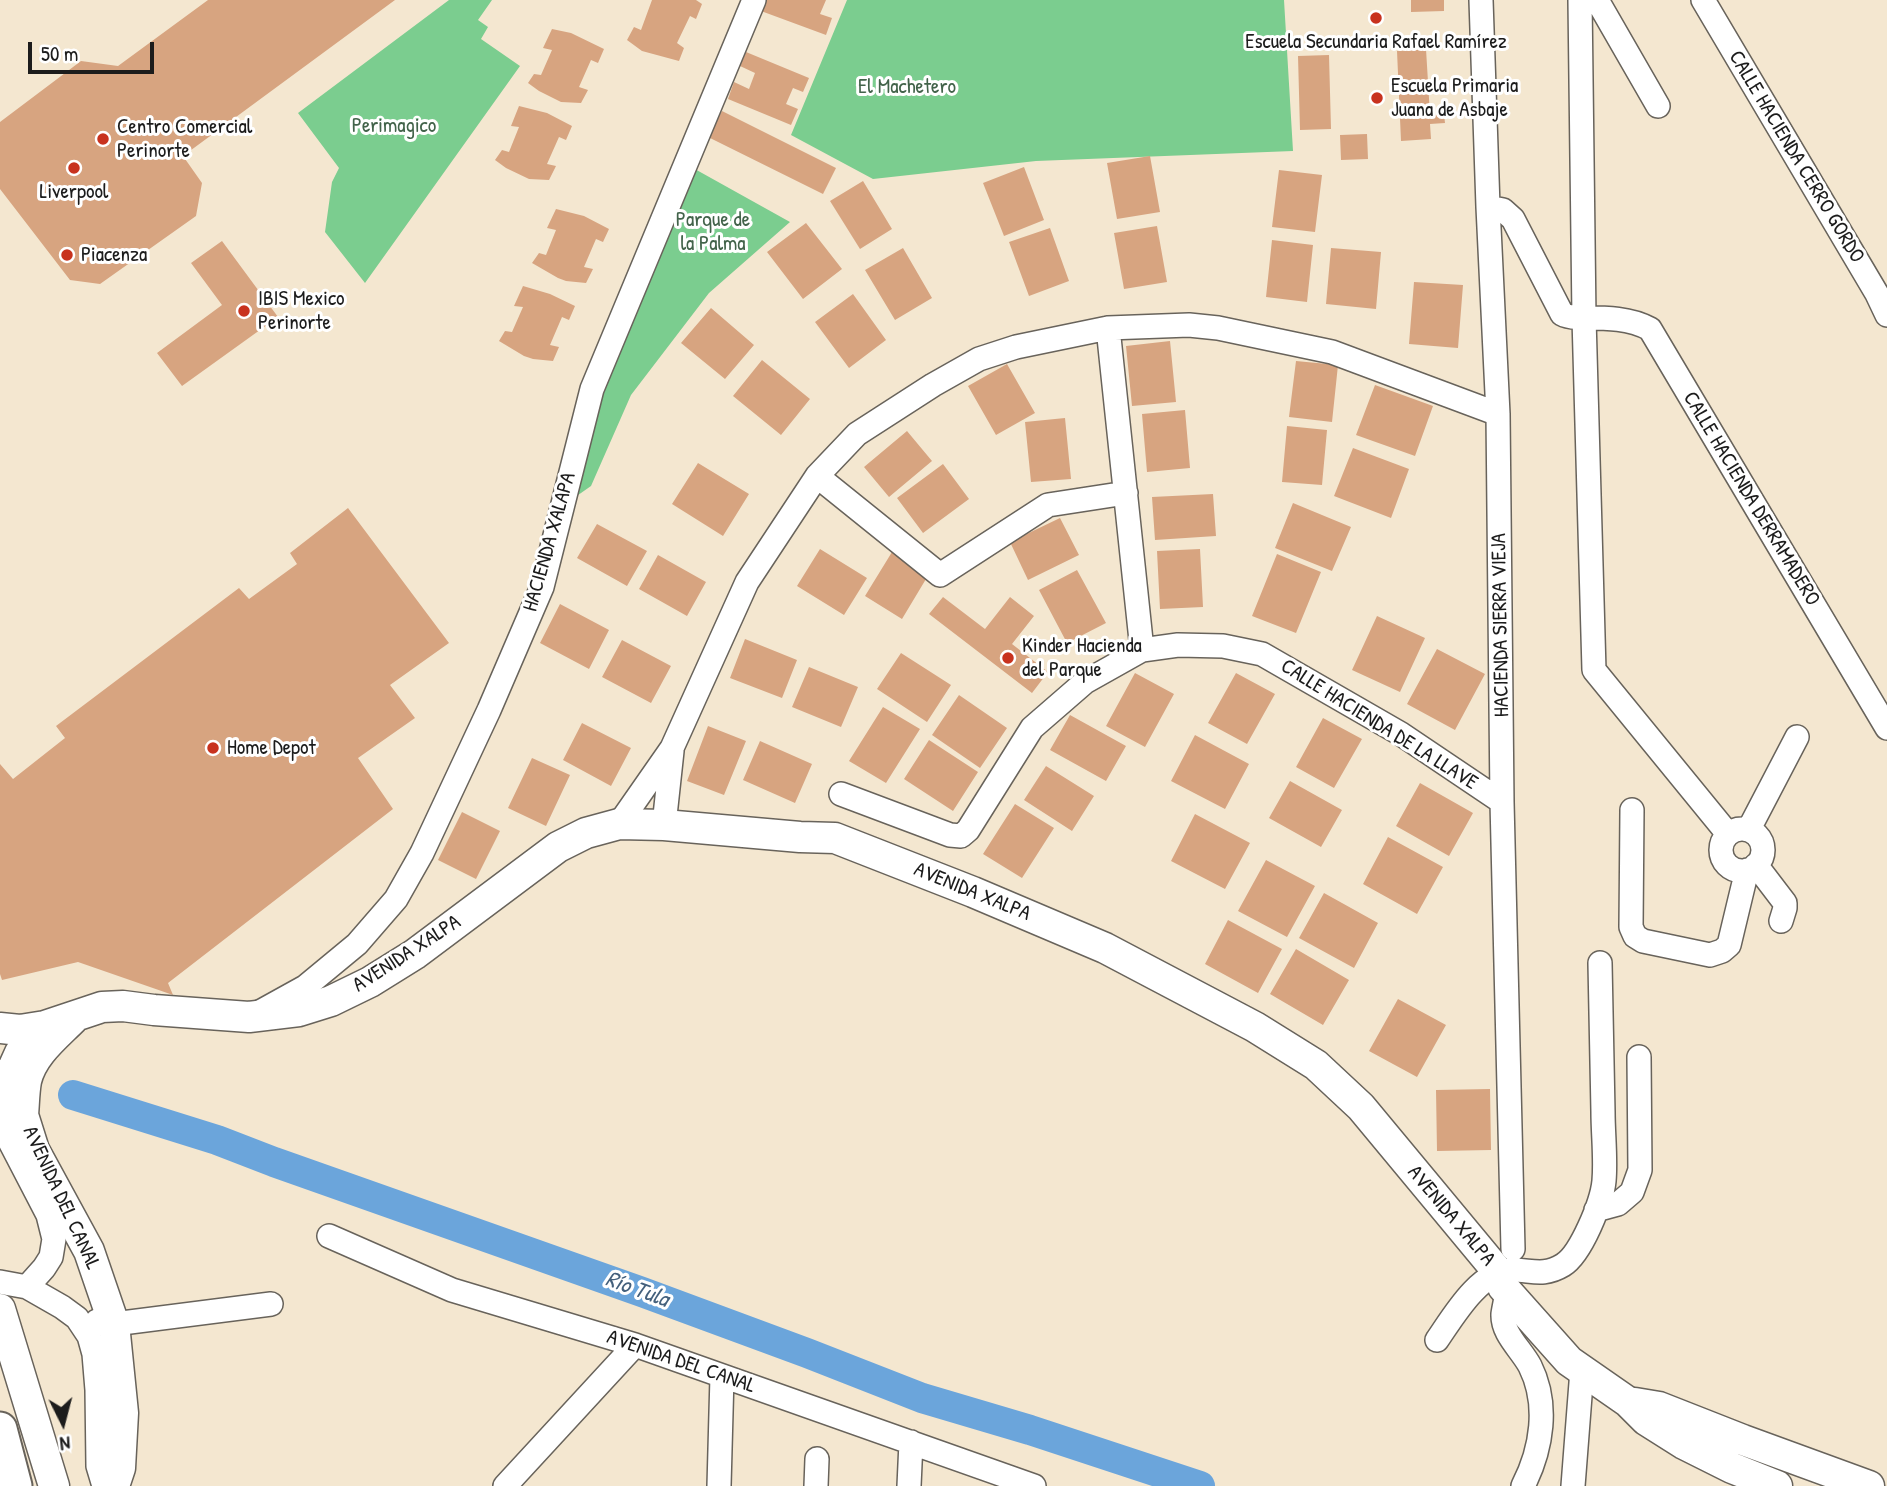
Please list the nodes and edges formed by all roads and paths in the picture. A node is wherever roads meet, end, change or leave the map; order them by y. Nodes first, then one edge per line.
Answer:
1 (754, 0) edge
2 (1480, 0) edge
3 (1580, 0) edge
4 (1597, 0) edge
5 (1703, 0) edge
6 (1658, 106) dead end
7 (1488, 207) junction
8 (1887, 315) edge
9 (1584, 318) junction
10 (1108, 328) junction
11 (1498, 414) junction
12 (817, 477) junction
13 (1126, 493) junction
14 (1142, 650) junction
15 (1887, 728) edge
16 (1797, 737) dead end
17 (672, 748) junction
18 (841, 794) dead end
19 (1502, 802) junction
20 (1632, 810) dead end
21 (619, 824) junction
22 (664, 825) junction
23 (1738, 832) junction
24 (1751, 868) junction
25 (1781, 921) dead end
26 (1600, 963) dead end
27 (76, 1016) junction
28 (249, 1017) junction
29 (0, 1028) edge
30 (35, 1028) junction
31 (1639, 1057) dead end
32 (2, 1078) edge
33 (23, 1115) junction
34 (1596, 1210) junction
35 (329, 1236) dead end
36 (1501, 1276) junction
37 (0, 1282) edge
38 (27, 1287) junction
39 (271, 1304) dead end
40 (0, 1309) edge
41 (77, 1318) junction
42 (114, 1324) junction
43 (1437, 1340) dead end
44 (635, 1345) junction
45 (1582, 1370) junction
46 (722, 1376) junction
47 (1628, 1402) junction
48 (0, 1429) edge
49 (911, 1442) junction
50 (817, 1459) dead end
51 (1525, 1479) edge
52 (1003, 1480) edge
53 (15, 1486) edge
54 (54, 1486) edge
55 (104, 1486) edge
56 (114, 1486) edge
57 (505, 1486) edge
58 (719, 1486) edge
59 (816, 1486) edge
60 (909, 1486) edge
61 (1034, 1486) edge
62 (1573, 1486) edge
63 (1777, 1486) edge
64 (1869, 1486) edge

1 - 28 street, HACIENDA XALAPA
2 - 7 street, HACIENDA SIERRA VIEJA
3 - 9 street
4 - 6 street
5 - 8 street, CALLE HACIENDA CERRO GORDO
7 - 9 street
7 - 11 street, HACIENDA SIERRA VIEJA
9 - 15 street, CALLE HACIENDA DERRAMADERO
9 - 23 street
10 - 11 street
10 - 12 street
10 - 13 street
11 - 19 street, HACIENDA SIERRA VIEJA
12 - 13 street
12 - 17 street
13 - 14 street
14 - 18 street, CALLE HACIENDA DE LA LLAVE
14 - 19 street, CALLE HACIENDA DE LA LLAVE
16 - 23 street
17 - 21 street
17 - 22 street
19 - 36 street, HACIENDA SIERRA VIEJA
20 - 24 street
21 - 22 main road, AVENIDA XALPA
21 - 28 main road, AVENIDA XALPA
22 - 36 main road, AVENIDA XALPA
23 - 24 street
23 - 24 street
24 - 25 street
26 - 34 street
27 - 28 main road, AVENIDA XALPA
27 - 30 main road, AVENIDA XALPA
27 - 33 main road, AVENIDA XALPA
29 - 30 main road, AVENIDA XALPA
30 - 32 street
31 - 34 street
32 - 33 main road
32 - 38 street
33 - 42 main road, AVENIDA DEL CANAL
34 - 36 street
35 - 44 street, AVENIDA DEL CANAL
36 - 43 street
36 - 45 main road, AVENIDA XALPA
36 - 51 street, HACIENDA SIERRA VIEJA
37 - 38 street
38 - 41 street
39 - 42 street
40 - 54 main road
41 - 42 street
41 - 55 street
42 - 56 main road, AVENIDA DEL CANAL
44 - 46 street, AVENIDA DEL CANAL
44 - 57 street
45 - 47 main road, AVENIDA XALPA
45 - 62 street
46 - 49 street, AVENIDA DEL CANAL
46 - 58 street
47 - 63 main road, AVENIDA XALPA
47 - 64 main road
48 - 53 highway
49 - 52 street, AVENIDA DEL CANAL
49 - 60 street
50 - 59 street
52 - 61 street, AVENIDA DEL CANAL

